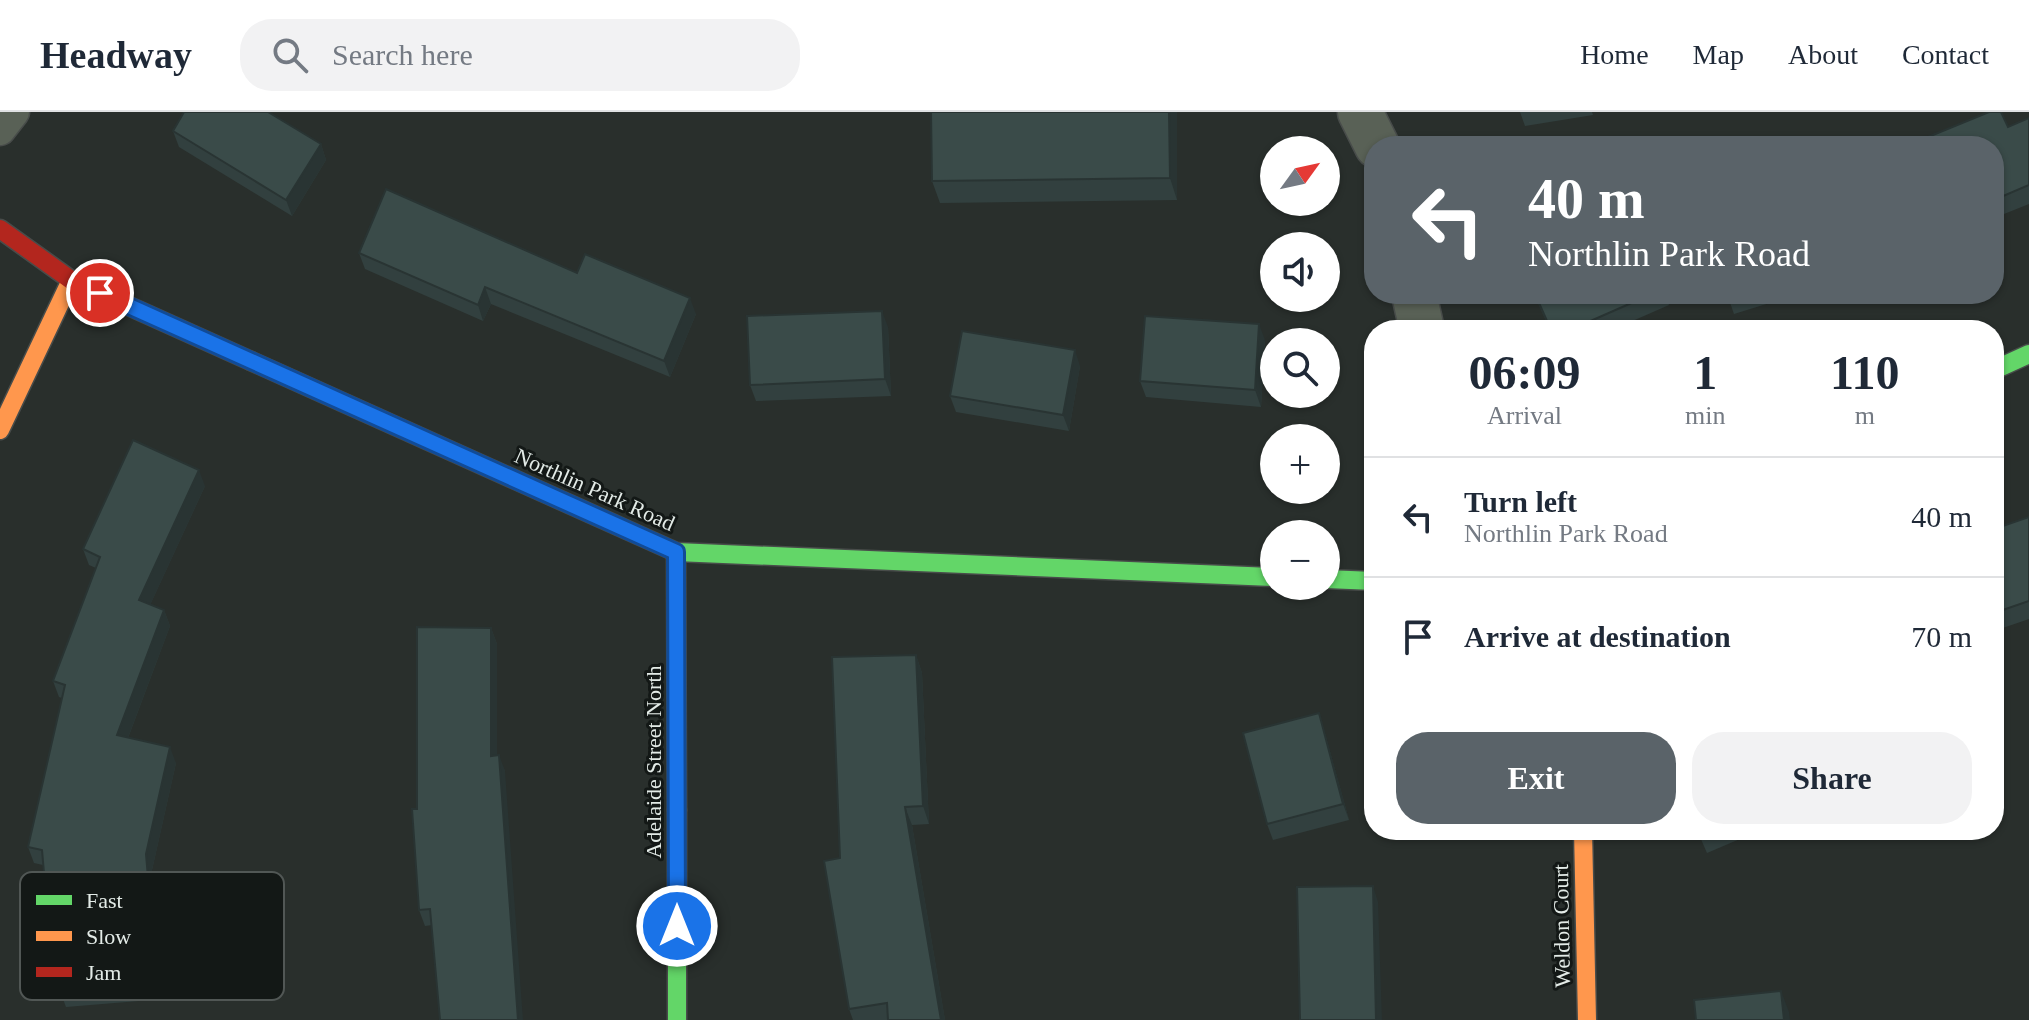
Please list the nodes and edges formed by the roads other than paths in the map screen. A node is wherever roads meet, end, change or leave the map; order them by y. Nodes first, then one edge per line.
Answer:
1 (14, 112) edge
2 (1360, 112) edge
3 (0, 130) edge
4 (1372, 136) edge
5 (0, 229) edge
6 (71, 280) junction
7 (2029, 354) edge
8 (2004, 365) edge
9 (0, 430) edge
10 (676, 552) junction
11 (1260, 576) edge
12 (1340, 580) edge
13 (1364, 581) edge
14 (1583, 840) edge
15 (677, 1020) edge
16 (1587, 1020) edge

1 - 3 lane
2 - 4 street
5 - 6 street, Northlin Park Road
6 - 9 street
6 - 10 street, Northlin Park Road
7 - 8 street
10 - 11 street, Northlin Park Road
10 - 15 street, Adelaide Street North
12 - 13 street
14 - 16 street, Weldon Court

